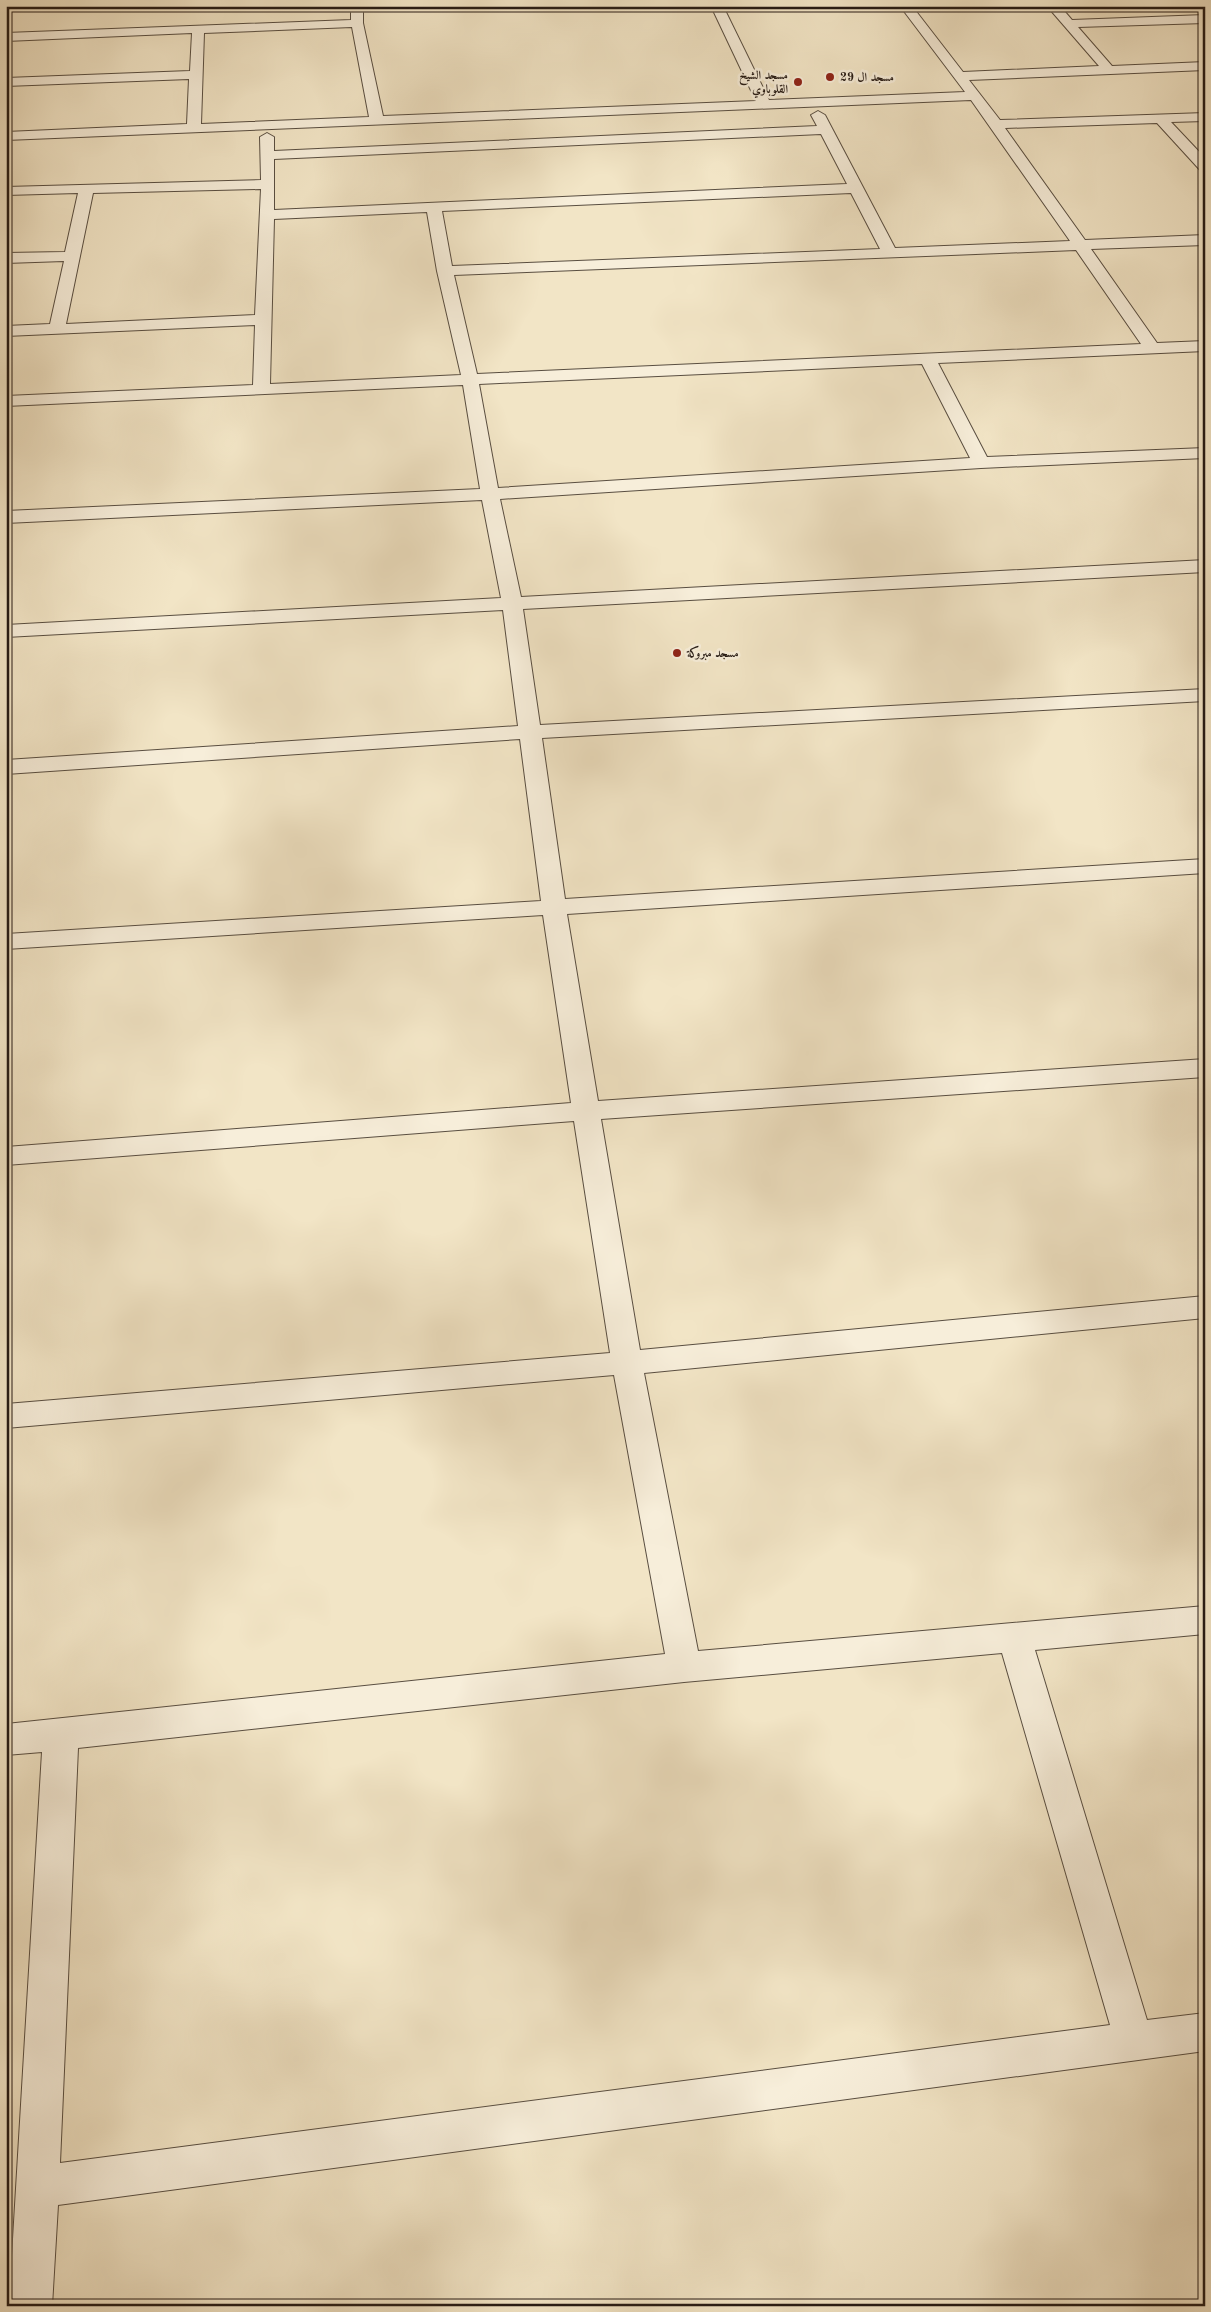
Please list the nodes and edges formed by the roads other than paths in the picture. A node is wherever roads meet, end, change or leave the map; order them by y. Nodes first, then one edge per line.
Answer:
1 (357, 6) edge
2 (717, 6) edge
3 (906, 6) edge
4 (1053, 6) edge
5 (1205, 19) edge
6 (357, 22) junction
7 (1069, 24) junction
8 (198, 29) junction
9 (6, 36) edge
10 (1205, 66) edge
11 (1109, 70) junction
12 (197, 75) junction
13 (960, 76) junction
14 (6, 82) edge
15 (974, 96) junction
16 (812, 103) junction
17 (764, 104) junction
18 (1205, 117) edge
19 (1161, 118) junction
20 (377, 120) junction
21 (996, 124) junction
22 (267, 125) junction
23 (194, 128) junction
24 (826, 130) junction
25 (6, 136) edge
26 (268, 155) junction
27 (1205, 167) edge
28 (268, 184) junction
29 (857, 188) junction
30 (86, 190) junction
31 (6, 192) edge
32 (434, 207) junction
33 (266, 215) junction
34 (1205, 240) edge
35 (1083, 246) junction
36 (888, 252) junction
37 (72, 256) junction
38 (6, 258) edge
39 (445, 271) junction
40 (264, 320) junction
41 (58, 329) junction
42 (6, 331) edge
43 (1205, 346) edge
44 (1152, 348) junction
45 (927, 358) junction
46 (470, 379) junction
47 (261, 389) junction
48 (6, 401) edge
49 (1205, 453) edge
50 (981, 463) junction
51 (490, 494) junction
52 (6, 517) edge
53 (1205, 566) edge
54 (512, 603) junction
55 (6, 631) edge
56 (1205, 695) edge
57 (531, 732) junction
58 (6, 767) edge
59 (1205, 866) edge
60 (554, 906) junction
61 (6, 942) edge
62 (1205, 1068) edge
63 (586, 1111) junction
64 (6, 1156) edge
65 (1205, 1307) edge
66 (627, 1363) junction
67 (6, 1416) edge
68 (1205, 1620) edge
69 (1015, 1639) junction
70 (684, 1667) junction
71 (61, 1734) junction
72 (6, 1740) edge
73 (1205, 2032) edge
74 (1134, 2041) junction
75 (38, 2187) junction
76 (30, 2306) edge

1 - 6 street
2 - 17 street
3 - 13 street
4 - 7 street
5 - 7 street
6 - 8 street
6 - 20 street
7 - 11 street
8 - 9 street
8 - 12 street
10 - 11 street
11 - 13 street
12 - 14 street
12 - 23 street
13 - 15 street
15 - 16 street
15 - 21 street
16 - 17 street
16 - 24 street
17 - 20 street
18 - 19 street
19 - 21 street
19 - 27 street
20 - 22 street
21 - 35 street
22 - 23 street
22 - 26 street
23 - 25 street
24 - 26 street
24 - 29 street
26 - 28 street
28 - 30 street
28 - 33 street
29 - 32 street
29 - 36 street
30 - 31 street
30 - 37 street
32 - 33 street
32 - 39 street
33 - 40 street
34 - 35 street
35 - 36 street
35 - 44 street
36 - 39 street
37 - 38 street
37 - 41 street
39 - 46 street
40 - 41 street
40 - 47 street
41 - 42 street
43 - 44 street
44 - 45 street
45 - 46 street
45 - 50 street
46 - 47 street
46 - 51 street
47 - 48 street
49 - 50 street
50 - 51 street
51 - 52 street
51 - 54 street
53 - 54 street
54 - 55 street
54 - 57 street
56 - 57 street
57 - 58 street
57 - 60 street
59 - 60 street
60 - 61 street
60 - 63 street
62 - 63 street
63 - 64 street
63 - 66 street
65 - 66 street
66 - 67 street
66 - 70 street
68 - 69 street
69 - 70 street
69 - 74 street
70 - 71 street
71 - 72 street
71 - 75 street
73 - 74 street
74 - 75 street
75 - 76 street

